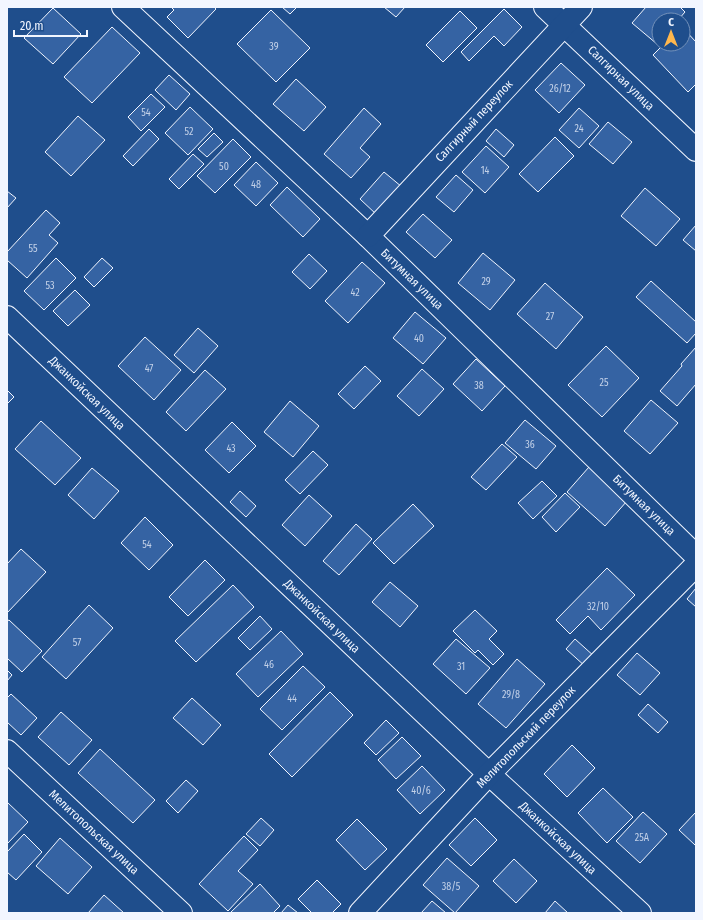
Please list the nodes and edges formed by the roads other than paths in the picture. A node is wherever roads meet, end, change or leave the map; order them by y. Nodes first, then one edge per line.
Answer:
1 (124, 7) edge
2 (545, 7) edge
3 (581, 7) edge
4 (564, 25) junction
5 (696, 150) edge
6 (368, 236) junction
7 (7, 317) edge
8 (696, 556) edge
9 (696, 565) edge
10 (7, 751) edge
11 (489, 774) junction
12 (181, 913) edge
13 (360, 913) edge
14 (640, 913) edge

1 - 6 street, Битумная улица
2 - 4 street, Салгирная улица
3 - 4 street, Салгирный переулок
4 - 5 street, Салгирная улица
4 - 6 street, Салгирный переулок
6 - 8 street, Битумная улица
7 - 11 street, Джанкойская улица
9 - 11 street, Мелитопольский переулок
10 - 12 street, Мелитопольская улица
11 - 13 street, Мелитопольский переулок
11 - 14 street, Джанкойская улица

